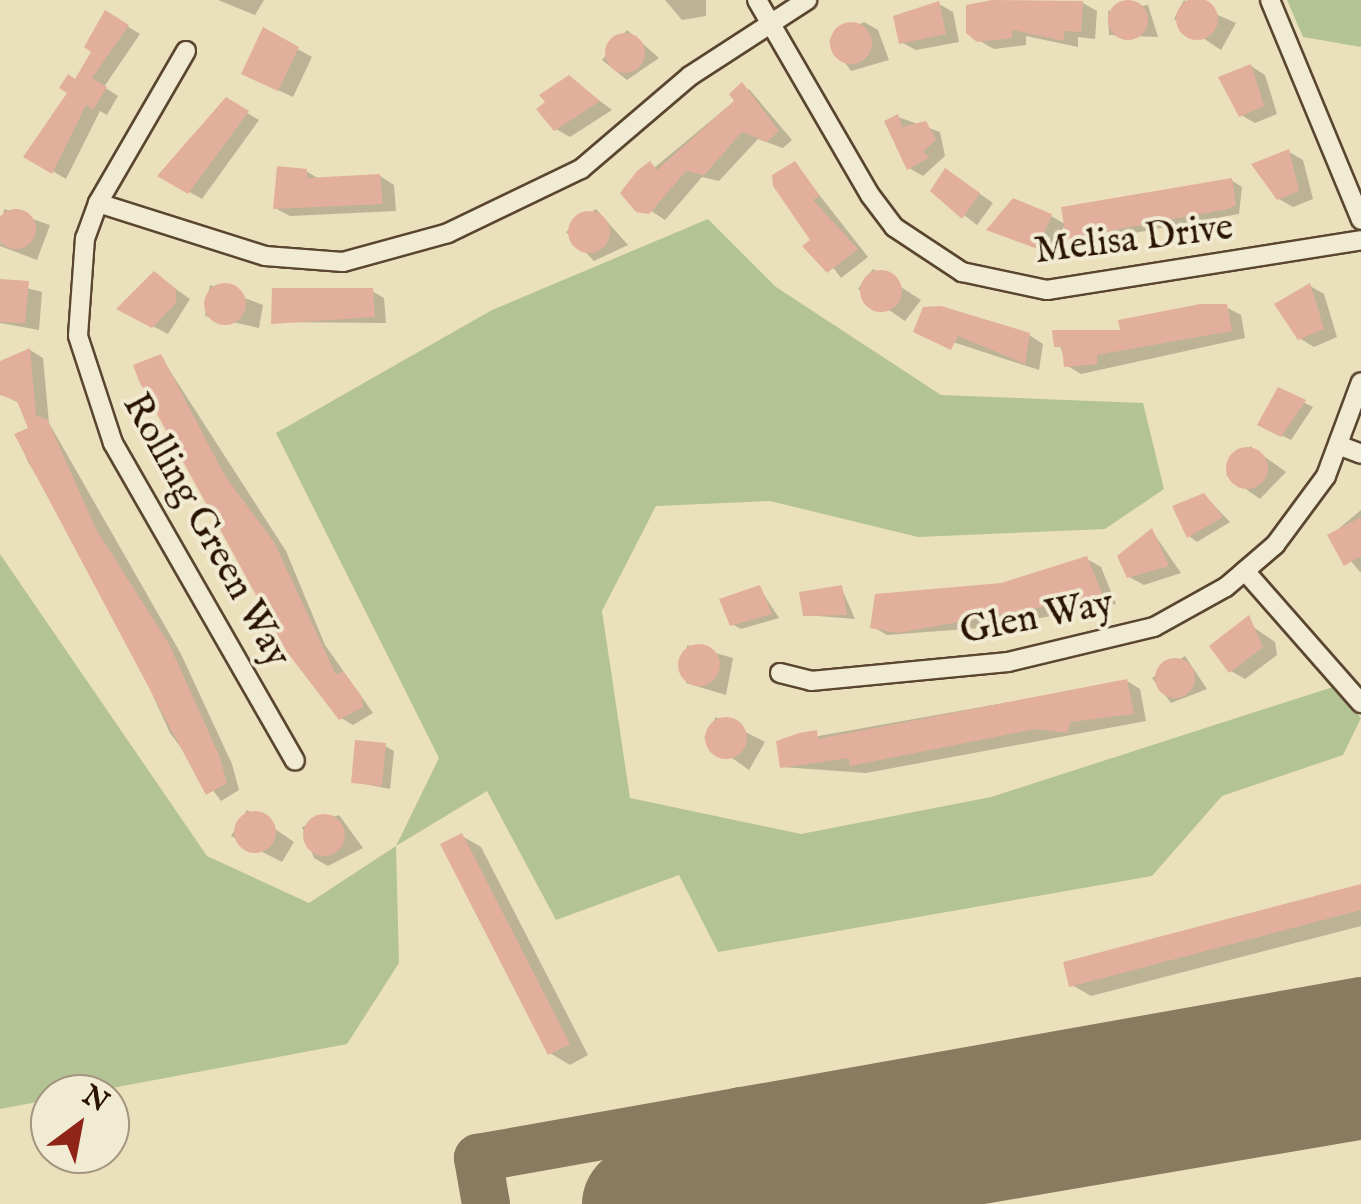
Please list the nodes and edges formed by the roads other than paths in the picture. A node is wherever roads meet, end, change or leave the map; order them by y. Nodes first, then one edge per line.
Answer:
1 (758, 0) edge
2 (807, 0) edge
3 (1270, 0) edge
4 (768, 22) junction
5 (186, 51) dead end
6 (98, 203) junction
7 (1361, 220) edge
8 (1361, 240) edge
9 (1361, 382) edge
10 (1338, 445) junction
11 (1361, 454) edge
12 (1245, 571) junction
13 (780, 673) dead end
14 (1361, 703) edge
15 (295, 761) dead end

1 - 4 street, Melisa Drive
2 - 4 street
3 - 7 street
4 - 6 street
4 - 8 street, Melisa Drive
5 - 6 street, Rolling Green Way
6 - 15 street, Rolling Green Way
9 - 10 street, Glen Way
10 - 11 street
10 - 12 street, Glen Way
12 - 13 street, Glen Way
12 - 14 street

